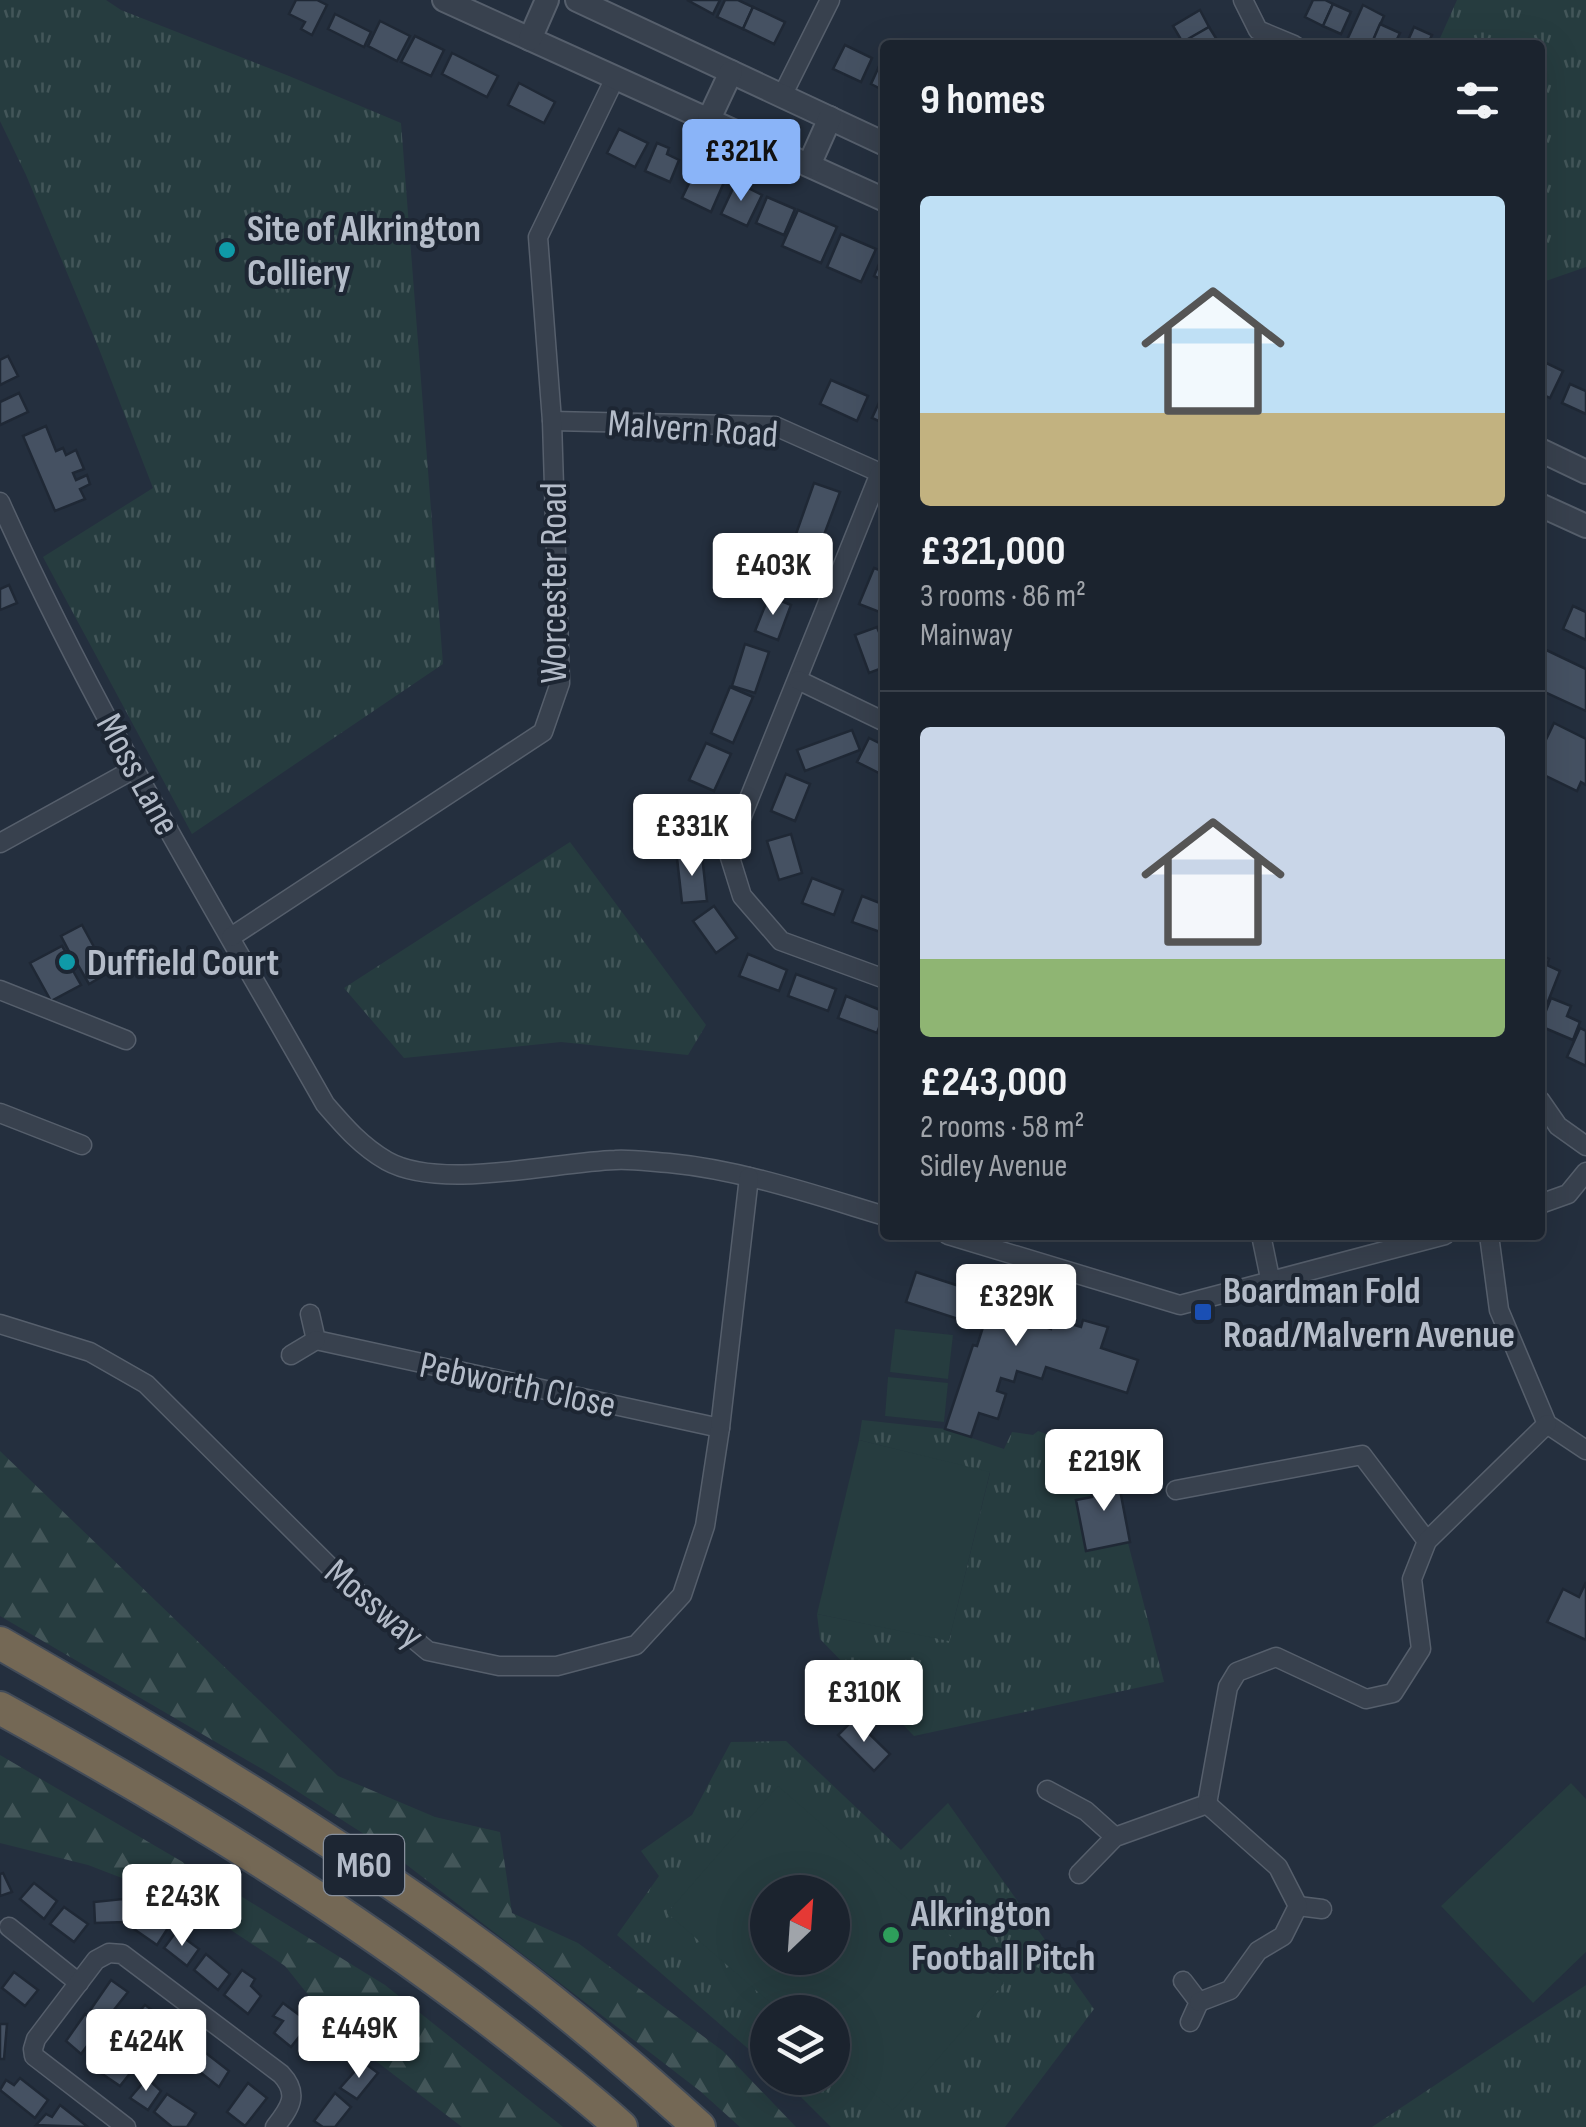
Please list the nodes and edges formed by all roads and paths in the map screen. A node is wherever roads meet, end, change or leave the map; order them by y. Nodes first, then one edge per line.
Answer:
1 (444, 0) edge
2 (547, 0) edge
3 (577, 0) edge
4 (830, 0) edge
5 (1243, 0) edge
6 (530, 39) junction
7 (1282, 40) edge
8 (731, 72) junction
9 (615, 78) junction
10 (782, 96) junction
11 (830, 118) junction
12 (709, 120) junction
13 (880, 142) edge
14 (809, 166) junction
15 (880, 198) edge
16 (552, 420) junction
17 (1545, 452) edge
18 (1586, 472) edge
19 (880, 473) edge
20 (880, 479) edge
21 (0, 502) edge
22 (1545, 507) edge
23 (1586, 526) edge
24 (798, 680) junction
25 (880, 720) edge
26 (134, 769) junction
27 (0, 843) edge
28 (231, 937) junction
29 (880, 977) edge
30 (0, 990) edge
31 (126, 1040) dead end
32 (1545, 1107) edge
33 (0, 1114) edge
34 (82, 1145) dead end
35 (1586, 1146) edge
36 (1586, 1172) edge
37 (750, 1177) junction
38 (1545, 1202) edge
39 (880, 1215) edge
40 (965, 1240) edge
41 (1262, 1240) edge
42 (1427, 1240) edge
43 (1490, 1240) edge
44 (1271, 1283) junction
45 (310, 1314) dead end
46 (0, 1324) edge
47 (316, 1340) junction
48 (291, 1355) dead end
49 (1547, 1424) junction
50 (720, 1428) junction
51 (1586, 1450) edge
52 (1176, 1490) dead end
53 (1426, 1541) junction
54 (0, 1643) edge
55 (0, 1708) edge
56 (1048, 1790) dead end
57 (1207, 1804) junction
58 (1115, 1837) junction
59 (1079, 1874) dead end
60 (1298, 1906) junction
61 (1322, 1909) dead end
62 (10, 1927) dead end
63 (1182, 1981) dead end
64 (78, 1983) junction
65 (1199, 2002) junction
66 (1190, 2022) dead end
67 (127, 2127) edge
68 (275, 2127) edge
69 (622, 2127) edge
70 (699, 2127) edge

1 - 6 street
2 - 6 street
3 - 8 street
4 - 10 street
5 - 7 street
6 - 9 street
8 - 10 street
8 - 12 street
9 - 12 street
9 - 16 street, Worcester Road
10 - 11 street
11 - 13 street
11 - 14 street
12 - 14 street
14 - 15 street
16 - 19 street, Malvern Road
16 - 28 street, Worcester Road
17 - 18 street
20 - 24 street
21 - 26 street, Moss Lane
22 - 23 street
24 - 25 street
24 - 29 street
26 - 27 street
26 - 28 street, Moss Lane
28 - 37 street, Moss Lane
30 - 31 street
32 - 35 street
33 - 34 street
36 - 38 street
37 - 39 street, Moss Lane
37 - 50 street, Mossway
40 - 44 street
41 - 44 street
42 - 44 street
43 - 49 street
45 - 47 street
46 - 50 street, Mossway
47 - 48 street
47 - 50 street, Pebworth Close
49 - 51 street
49 - 53 street
52 - 53 street
53 - 57 street
54 - 70 highway, M60
55 - 69 highway, M60
56 - 58 street
57 - 58 street
57 - 60 street
58 - 59 street
60 - 61 street
60 - 65 street
62 - 64 street
63 - 65 street
64 - 67 street
64 - 68 street
65 - 66 street

